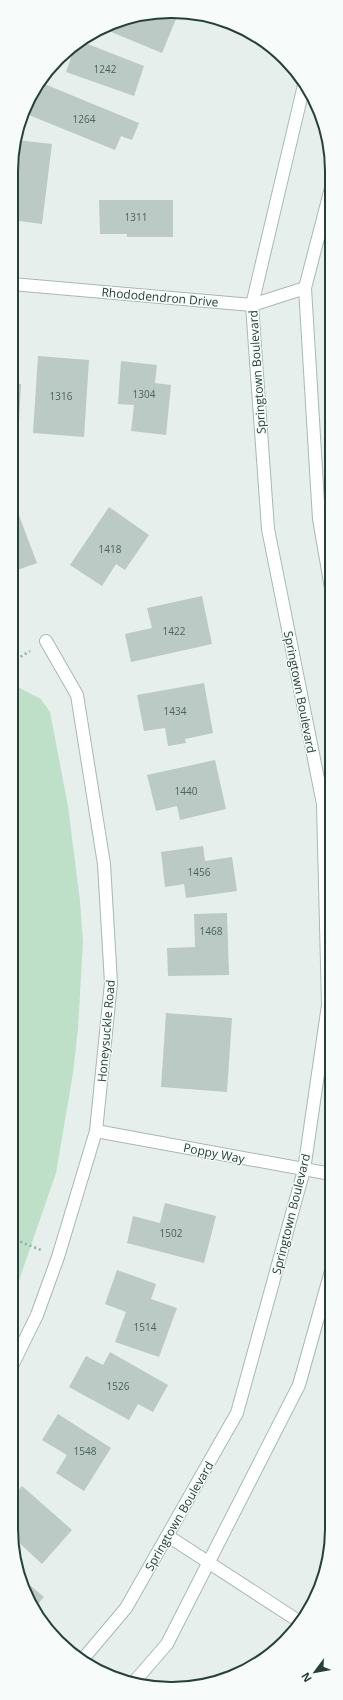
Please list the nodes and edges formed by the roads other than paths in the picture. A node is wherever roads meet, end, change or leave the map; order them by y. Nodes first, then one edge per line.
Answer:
1 (302, 92) edge
2 (325, 211) edge
3 (18, 285) edge
4 (305, 288) junction
5 (252, 305) junction
6 (325, 554) edge
7 (46, 641) dead end
8 (325, 795) edge
9 (325, 1026) edge
10 (96, 1131) junction
11 (304, 1170) junction
12 (325, 1173) edge
13 (325, 1292) edge
14 (18, 1354) edge
15 (168, 1536) junction
16 (209, 1563) junction
17 (295, 1619) edge
18 (86, 1656) edge
19 (137, 1678) edge

1 - 5 street, Springtown Boulevard
2 - 4 street
3 - 5 street, Rhododendron Drive
4 - 5 street, Rhododendron Drive
4 - 6 street
5 - 8 street, Springtown Boulevard
7 - 10 street, Honeysuckle Road
9 - 11 street, Springtown Boulevard
10 - 11 street, Poppy Way
10 - 14 street, Honeysuckle Road
11 - 12 street, Poppy Way
11 - 15 street, Springtown Boulevard
13 - 16 street
15 - 16 street
15 - 18 street, Springtown Boulevard
16 - 17 street
16 - 19 street

